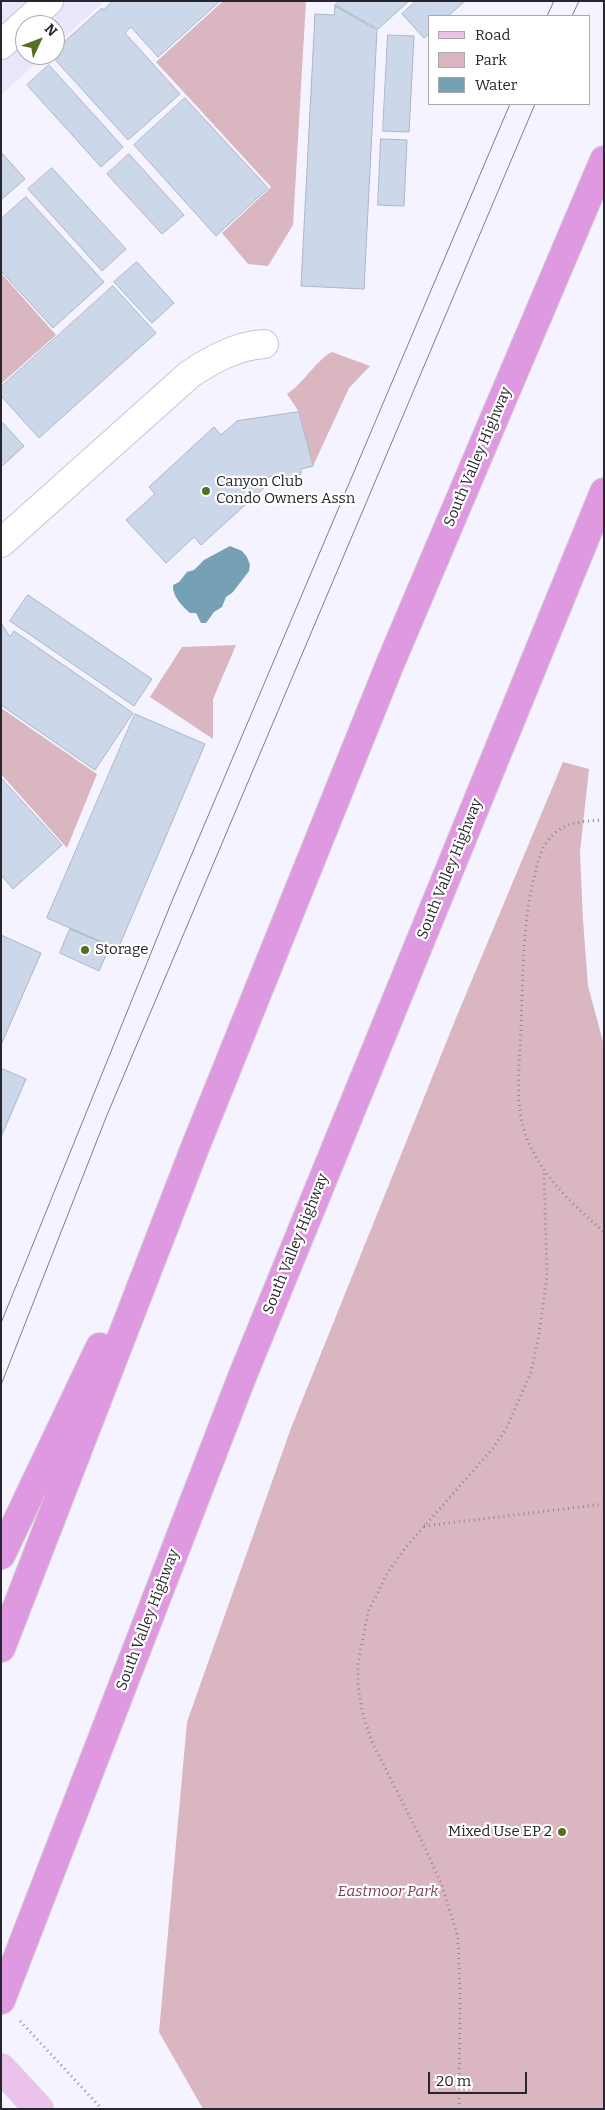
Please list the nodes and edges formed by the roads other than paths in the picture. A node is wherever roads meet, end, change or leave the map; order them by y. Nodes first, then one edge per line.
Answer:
1 (49, 1) edge
2 (1, 45) edge
3 (604, 160) edge
4 (264, 344) dead end
5 (604, 492) edge
6 (1, 542) edge
7 (196, 1145) junction
8 (1, 1555) edge
9 (1, 1648) edge
10 (8, 2007) edge
11 (1, 2068) edge
12 (39, 2109) edge

1 - 2 lane
3 - 7 highway, South Valley Highway
4 - 6 lane
5 - 10 highway, South Valley Highway
7 - 8 highway
7 - 9 highway, South Valley Highway
11 - 12 main road

